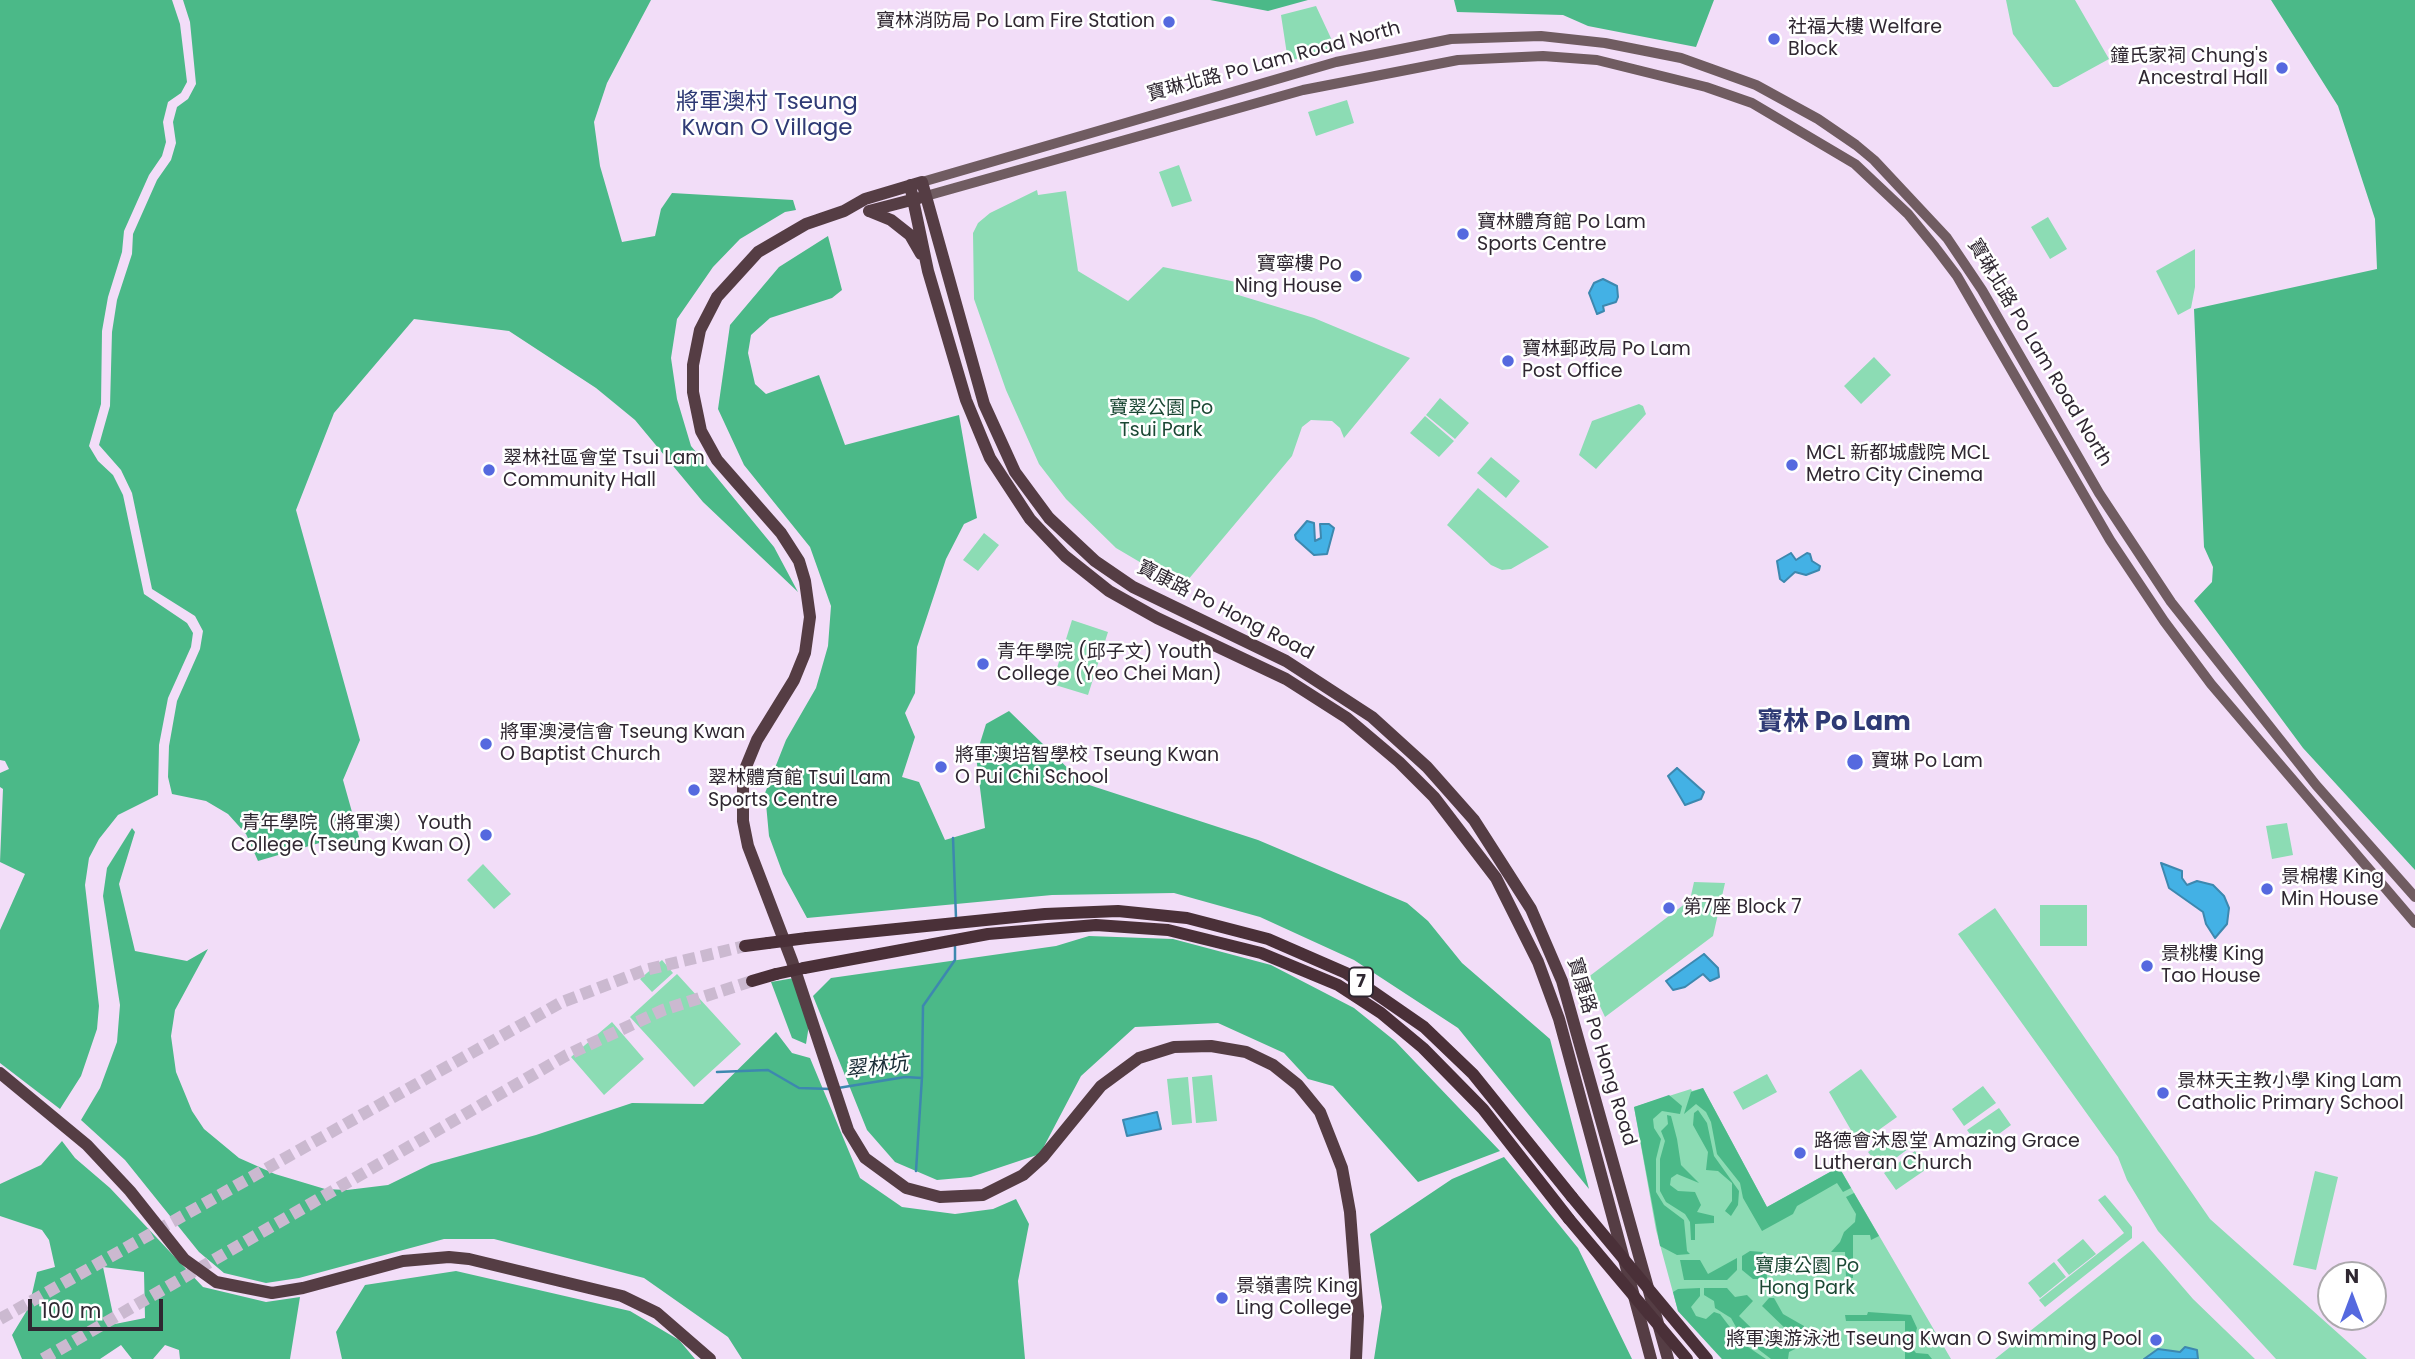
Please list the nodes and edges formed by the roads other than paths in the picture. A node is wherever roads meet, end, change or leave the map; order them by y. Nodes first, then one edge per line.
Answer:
1 (916, 184) junction
2 (920, 198) junction
3 (844, 211) junction
4 (869, 211) junction
5 (928, 271) junction
6 (2415, 897) edge
7 (2415, 923) edge
8 (746, 946) tunnel mouth
9 (752, 981) tunnel mouth
10 (0, 1073) edge
11 (710, 1359) edge
12 (1356, 1359) edge
13 (1651, 1359) edge
14 (1668, 1359) edge
15 (1687, 1359) edge
16 (1707, 1359) edge

1 - 2 main road, 寶康路 Po Hong Road
1 - 3 main road, 寶琳北路 Po Lam Road North
1 - 6 main road, 寶琳北路 Po Lam Road North
2 - 4 main road, 寶琳北路 Po Lam Road North
2 - 5 main road, 寶康路 Po Hong Road
2 - 7 main road, 寶琳北路 Po Lam Road North
2 - 14 main road, 寶康路 Po Hong Road
3 - 4 main road, 寶琳北路 Po Lam Road North
3 - 12 main road, 寶琳北路 Po Lam Road North
4 - 5 main road
5 - 13 main road, 寶康路 Po Hong Road
8 - 16 highway, 7, bridge
9 - 15 highway, 7, bridge
10 - 11 main road

